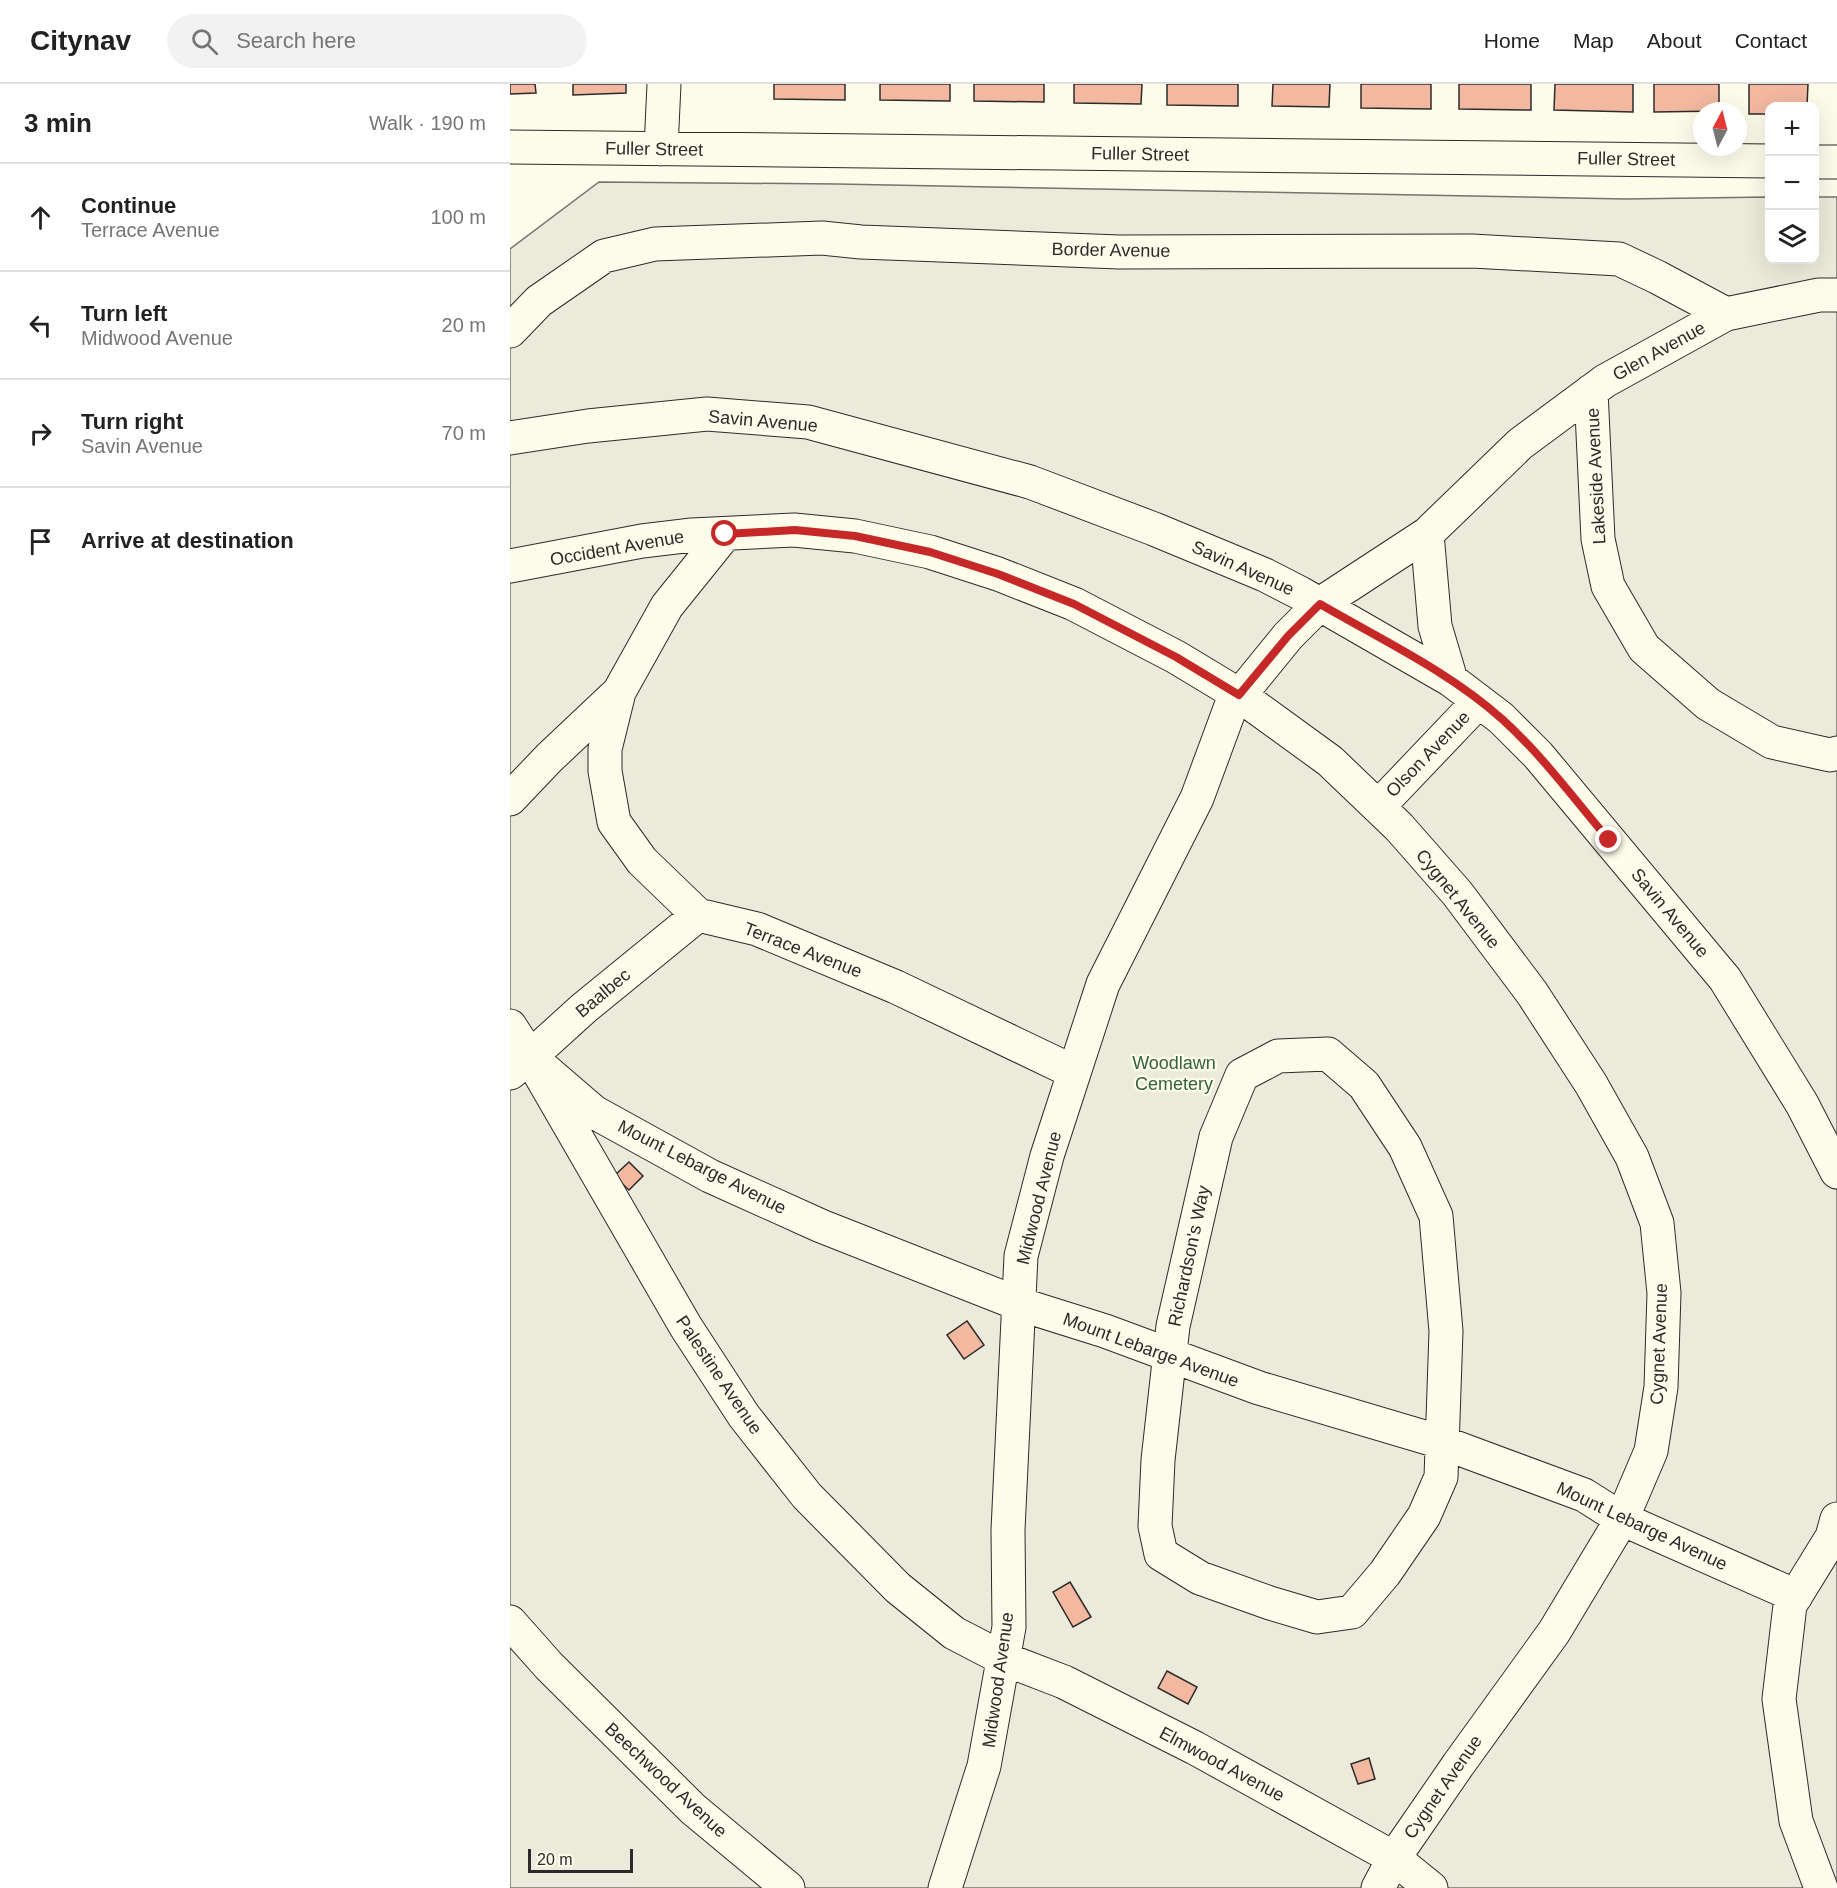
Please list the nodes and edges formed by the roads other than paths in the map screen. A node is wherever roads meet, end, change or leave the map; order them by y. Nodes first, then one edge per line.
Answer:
1 (664, 84) edge
2 (510, 147) edge
3 (661, 149) junction
4 (1765, 161) edge
5 (1819, 162) edge
6 (1837, 162) edge
7 (1837, 295) edge
8 (1726, 314) junction
9 (510, 331) edge
10 (1591, 391) junction
11 (510, 438) edge
12 (725, 534) junction
13 (1427, 534) junction
14 (510, 566) edge
15 (1320, 604) junction
16 (1451, 680) junction
17 (620, 692) junction
18 (1239, 695) junction
19 (1479, 701) junction
20 (1835, 757) edge
21 (510, 799) edge
22 (1378, 807) junction
23 (698, 915) junction
24 (510, 1026) edge
25 (520, 1065) edge
26 (1074, 1072) junction
27 (1837, 1172) edge
28 (1019, 1304) junction
29 (1170, 1355) junction
30 (1441, 1443) junction
31 (1622, 1520) junction
32 (1836, 1533) edge
33 (1796, 1596) junction
34 (510, 1622) edge
35 (1004, 1659) junction
36 (1394, 1858) junction
37 (788, 1888) edge
38 (945, 1888) edge
39 (1378, 1888) edge
40 (1431, 1888) edge
41 (1821, 1888) edge

1 - 3 street
2 - 3 street, Fuller Street
3 - 4 street, Fuller Street
5 - 6 street
7 - 8 street, Glen Avenue
8 - 9 street, Border Avenue
8 - 10 street, Glen Avenue
10 - 13 street, Glen Avenue
10 - 20 street, Lakeside Avenue
11 - 15 street, Savin Avenue
12 - 14 street, Occident Avenue
12 - 17 street
12 - 18 street
13 - 15 street, Glen Avenue
13 - 16 street
15 - 16 street, Savin Avenue
15 - 18 street, Midwood Avenue
16 - 19 street, Savin Avenue
17 - 21 street
17 - 23 street, Terrace Avenue
18 - 22 street, Cygnet Avenue
18 - 26 street, Midwood Avenue
19 - 22 street, Olson Avenue
19 - 27 street, Savin Avenue
22 - 31 street, Cygnet Avenue
23 - 25 street, Baalbec
23 - 26 street, Terrace Avenue
24 - 25 street, Palestine Avenue
25 - 28 street, Mount Lebarge Avenue
25 - 35 street, Palestine Avenue
26 - 28 street, Midwood Avenue
28 - 29 street, Mount Lebarge Avenue
28 - 35 street, Midwood Avenue
29 - 30 street, Mount Lebarge Avenue
29 - 30 street, Richardson's Way
29 - 30 street, Richardson's Way
30 - 31 street, Mount Lebarge Avenue
31 - 33 street, Mount Lebarge Avenue
31 - 36 street, Cygnet Avenue
32 - 33 street
33 - 41 street
34 - 37 street, Beechwood Avenue
35 - 36 street, Elmwood Avenue
35 - 38 street, Midwood Avenue
36 - 39 street, Cygnet Avenue
36 - 40 street, Elmwood Avenue

